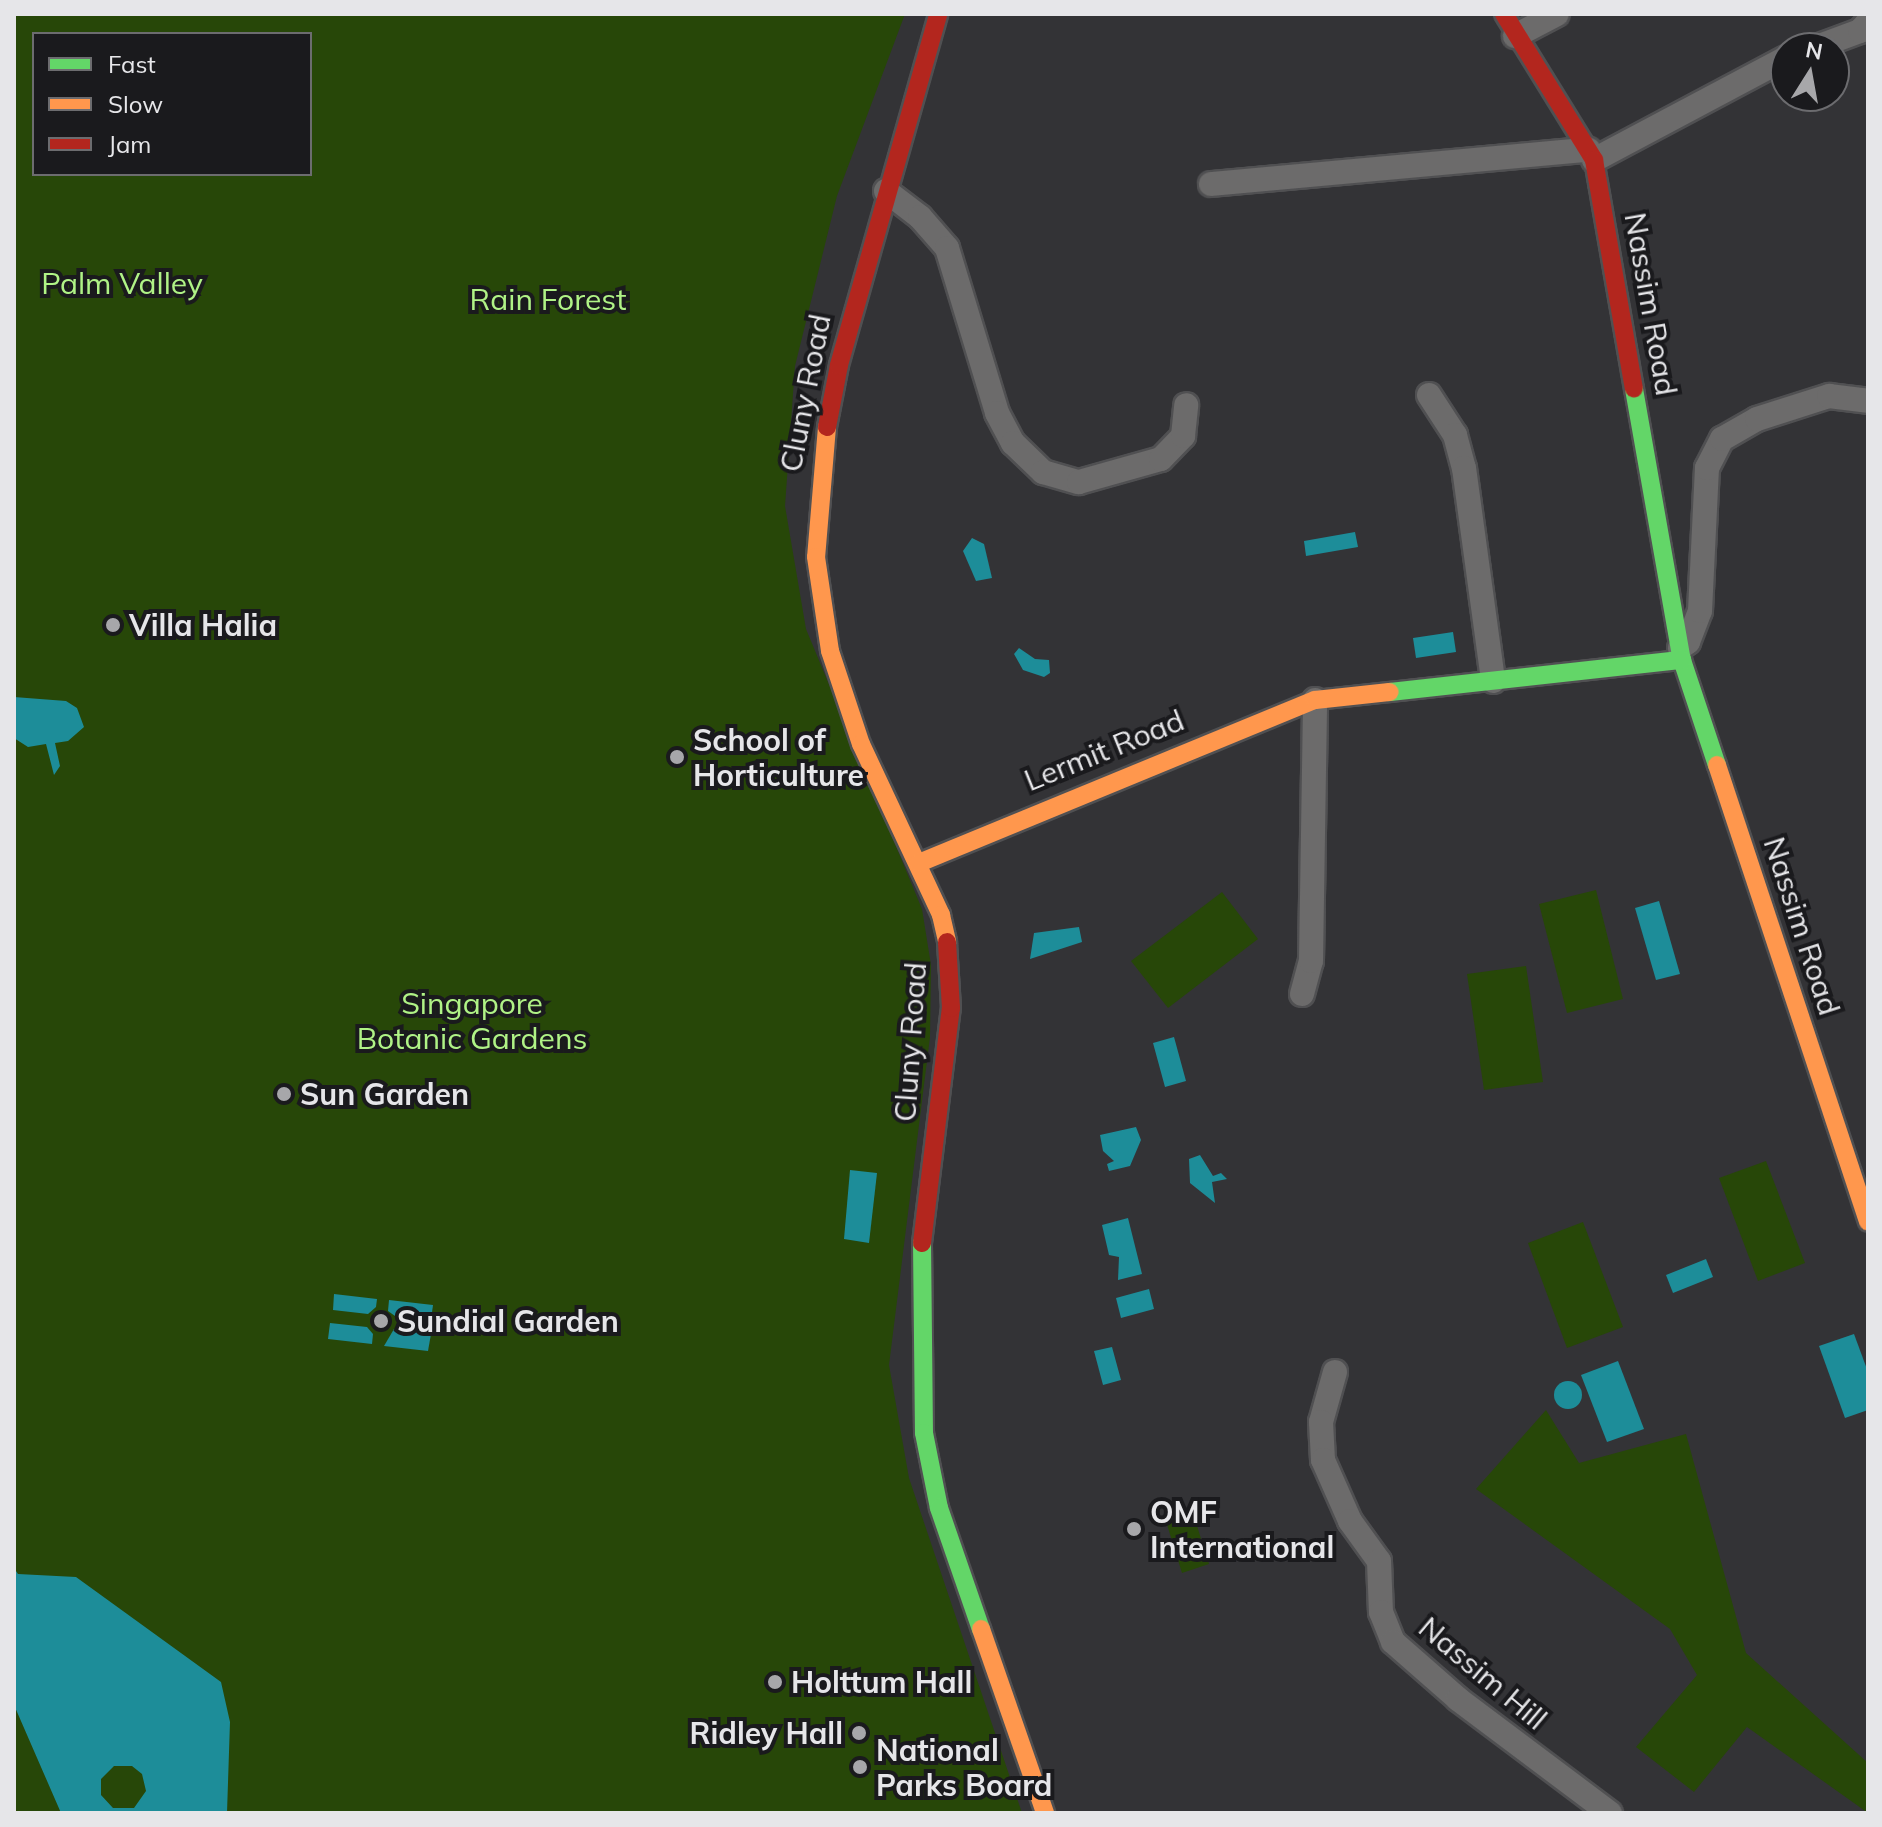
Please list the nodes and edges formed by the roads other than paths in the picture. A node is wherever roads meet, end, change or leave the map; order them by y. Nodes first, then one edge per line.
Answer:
1 (938, 14) edge
2 (1504, 14) edge
3 (1557, 14) edge
4 (1868, 22) edge
5 (1850, 35) edge
6 (1515, 36) junction
7 (1770, 66) edge
8 (1591, 155) junction
9 (1211, 184) dead end
10 (886, 191) junction
11 (1429, 395) dead end
12 (1868, 401) edge
13 (1186, 405) dead end
14 (1681, 654) junction
15 (1493, 681) junction
16 (1315, 700) junction
17 (919, 863) junction
18 (1302, 994) dead end
19 (1868, 1222) edge
20 (1335, 1372) dead end
21 (1045, 1813) edge
22 (1610, 1813) edge

1 - 10 street, Cluny Road
2 - 6 street, Nassim Road
3 - 6 street
4 - 5 street
6 - 8 street, Nassim Road
7 - 8 street
8 - 9 street
8 - 14 street, Nassim Road
10 - 13 street
10 - 17 street, Cluny Road
11 - 15 street
12 - 14 street
14 - 15 street, Lermit Road
14 - 19 street, Nassim Road
15 - 16 street, Lermit Road
16 - 17 street, Lermit Road
16 - 18 street
17 - 21 street, Cluny Road
20 - 22 street, Nassim Hill

